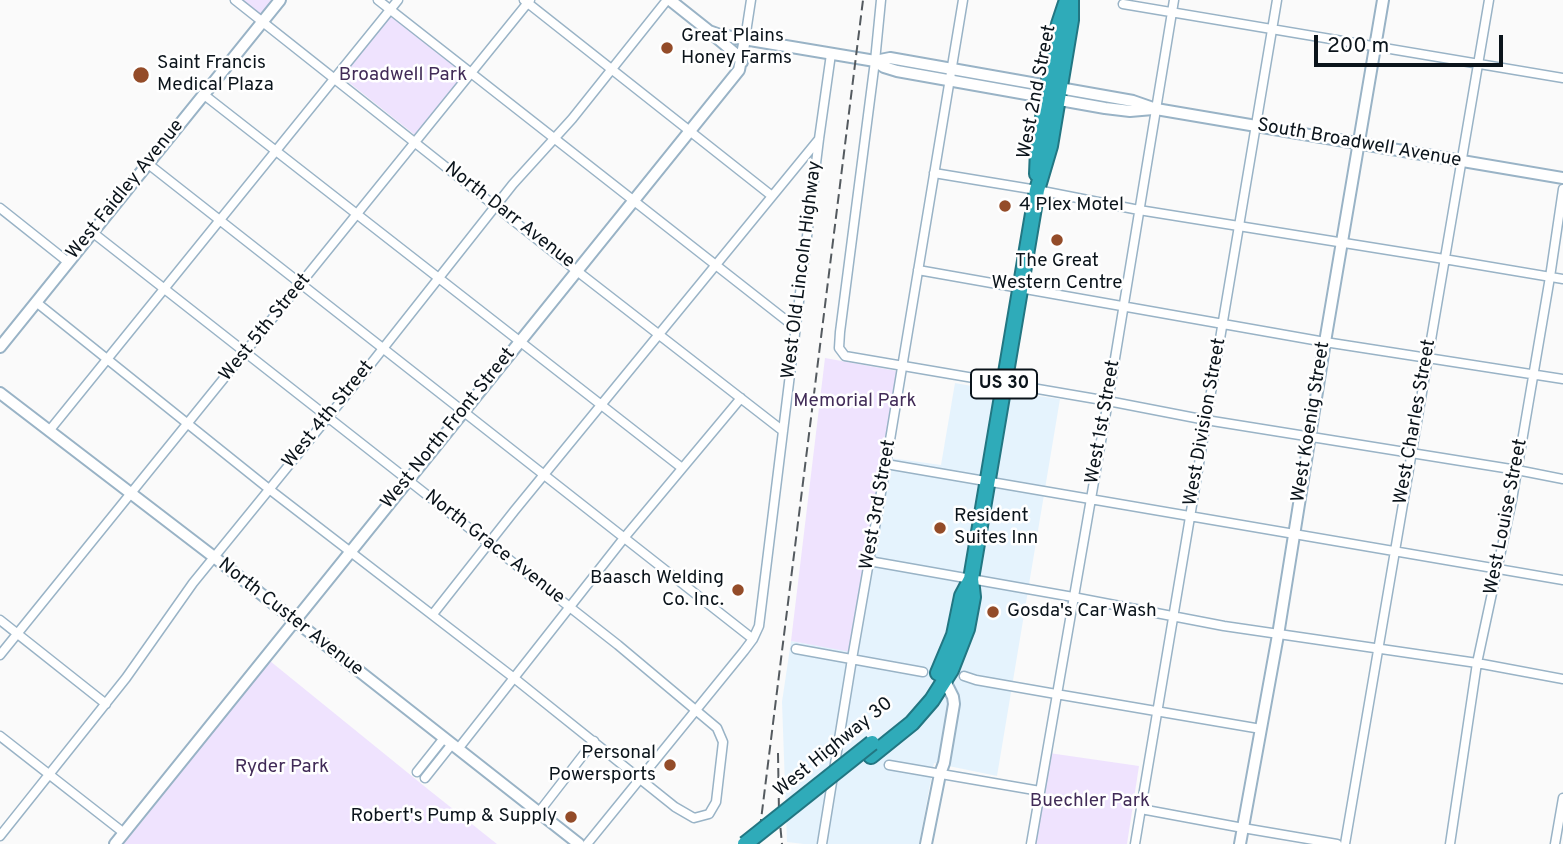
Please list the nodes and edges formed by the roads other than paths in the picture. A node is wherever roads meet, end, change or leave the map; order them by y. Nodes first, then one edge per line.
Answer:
1 (235, 0) edge
2 (279, 0) edge
3 (379, 0) edge
4 (398, 0) edge
5 (668, 0) edge
6 (751, 0) edge
7 (881, 0) edge
8 (963, 0) edge
9 (1069, 0) edge
10 (1174, 0) edge
11 (1278, 0) edge
12 (1384, 0) edge
13 (1489, 0) edge
14 (527, 1) edge
15 (1123, 4) dead end
16 (390, 9) junction
17 (1172, 13) junction
18 (263, 21) junction
19 (1272, 29) junction
20 (709, 31) junction
21 (745, 39) junction
22 (1375, 47) junction
23 (831, 54) junction
24 (875, 61) junction
25 (742, 62) junction
26 (1478, 63) junction
27 (611, 70) junction
28 (472, 72) junction
29 (951, 75) junction
30 (335, 78) junction
31 (1563, 78) edge
32 (1053, 92) junction
33 (203, 94) junction
34 (1156, 109) junction
35 (1256, 127) junction
36 (690, 132) junction
37 (555, 137) junction
38 (819, 139) junction
39 (416, 142) junction
40 (1359, 143) junction
41 (275, 151) junction
42 (1461, 161) junction
43 (147, 163) junction
44 (934, 173) junction
45 (1563, 178) edge
46 (1037, 190) junction
47 (1563, 190) edge
48 (772, 196) junction
49 (634, 201) junction
50 (496, 206) junction
51 (0, 208) edge
52 (1139, 210) junction
53 (357, 215) junction
54 (219, 220) junction
55 (1239, 227) junction
56 (92, 232) junction
57 (1342, 243) junction
58 (1444, 259) junction
59 (68, 262) junction
60 (716, 265) junction
61 (918, 270) junction
62 (577, 271) junction
63 (1550, 277) junction
64 (439, 279) junction
65 (1563, 279) edge
66 (301, 285) junction
67 (1020, 288) junction
68 (164, 289) junction
69 (36, 302) junction
70 (1124, 307) junction
71 (1223, 324) junction
72 (796, 328) junction
73 (659, 334) junction
74 (1325, 341) junction
75 (519, 342) junction
76 (0, 347) edge
77 (383, 349) junction
78 (246, 353) junction
79 (1427, 358) junction
80 (106, 360) junction
81 (902, 367) junction
82 (1534, 374) junction
83 (1563, 379) edge
84 (1004, 384) junction
85 (0, 393) edge
86 (741, 398) junction
87 (1108, 401) junction
88 (600, 405) junction
89 (463, 412) junction
90 (328, 417) junction
91 (1206, 420) junction
92 (188, 424) junction
93 (49, 431) junction
94 (783, 431) junction
95 (1309, 436) junction
96 (1411, 453) junction
97 (886, 464) junction
98 (682, 468) junction
99 (1517, 470) junction
100 (543, 475) junction
101 (1563, 479) edge
102 (408, 480) junction
103 (988, 482) junction
104 (269, 489) junction
105 (131, 494) junction
106 (1090, 500) junction
107 (1190, 516) junction
108 (1294, 534) junction
109 (624, 538) junction
110 (488, 544) junction
111 (351, 551) junction
112 (1394, 552) junction
113 (214, 557) junction
114 (869, 561) junction
115 (1497, 569) junction
116 (971, 579) junction
117 (1563, 580) edge
118 (1073, 597) junction
119 (570, 607) junction
120 (433, 614) junction
121 (1173, 617) junction
122 (0, 620) edge
123 (294, 621) junction
124 (17, 634) junction
125 (1278, 635) junction
126 (753, 639) junction
127 (1378, 648) junction
128 (796, 649) dead end
129 (0, 655) edge
130 (852, 659) junction
131 (1477, 663) junction
132 (923, 672) dead end
133 (964, 676) dead end
134 (942, 677) junction
135 (514, 678) junction
136 (1563, 679) edge
137 (1056, 694) junction
138 (106, 704) junction
139 (696, 709) junction
140 (1158, 711) junction
141 (1261, 729) junction
142 (0, 736) edge
143 (594, 741) junction
144 (451, 743) junction
145 (872, 750) junction
146 (889, 765) dead end
147 (417, 772) dead end
148 (49, 774) junction
149 (940, 774) junction
150 (425, 778) dead end
151 (640, 778) junction
152 (1040, 791) junction
153 (1563, 798) edge
154 (1141, 809) junction
155 (539, 812) junction
156 (1243, 828) junction
157 (124, 833) junction
158 (0, 836) edge
159 (115, 844) edge
160 (579, 844) edge
161 (587, 844) edge
162 (745, 844) edge
163 (760, 844) edge
164 (822, 844) edge
165 (926, 844) edge
166 (1031, 844) edge
167 (1135, 844) edge
168 (1240, 844) edge
169 (1338, 844) edge
170 (1345, 844) edge
171 (1450, 844) edge
172 (1555, 844) edge

1 - 18 street, North Darr Avenue
2 - 18 street, West Faidley Avenue
3 - 16 street
4 - 16 street
5 - 20 street
5 - 27 street, West 4th Street
6 - 21 street, West North Front Street
7 - 24 street
8 - 29 street, West 3rd Street
9 - 32 highway, West 2nd Street / US 30
10 - 17 street, West 1st Street
11 - 19 street, West Division Street
12 - 22 street, West Koenig Street
13 - 26 street, West Charles Street
14 - 27 street
14 - 28 street, West 5th Street
15 - 17 street
16 - 28 street
16 - 30 street
17 - 19 street
17 - 34 street, West 1st Street
18 - 30 street, North Darr Avenue
18 - 33 street, West Faidley Avenue
19 - 22 street
19 - 35 street, West Division Street
20 - 21 street, South Broadwell Avenue
20 - 25 street
21 - 23 street, South Broadwell Avenue
21 - 25 street, West North Front Street
22 - 26 street
22 - 40 street, West Koenig Street
23 - 24 street, South Broadwell Avenue
23 - 38 street, West Old Lincoln Highway
24 - 29 street, South Broadwell Avenue
24 - 81 street
25 - 36 street, West North Front Street
26 - 31 street
26 - 42 street, West Charles Street
27 - 36 street
27 - 37 street, West 4th Street
28 - 37 street
28 - 39 street, West 5th Street
29 - 32 street, South Broadwell Avenue
29 - 44 street, West 3rd Street
30 - 39 street, North Darr Avenue
30 - 41 street
32 - 34 street, South Broadwell Avenue
32 - 46 highway, West 2nd Street / US 30
33 - 41 street
33 - 43 street, West Faidley Avenue
34 - 35 street, South Broadwell Avenue
34 - 52 street, West 1st Street
35 - 40 street, South Broadwell Avenue
35 - 55 street, West Division Street
36 - 48 street
36 - 49 street, West North Front Street
37 - 49 street
37 - 50 street, West 4th Street
38 - 48 street
38 - 72 street, West Old Lincoln Highway
39 - 50 street, North Darr Avenue
39 - 53 street, West 5th Street
40 - 42 street, South Broadwell Avenue
40 - 57 street, West Koenig Street
41 - 53 street
41 - 54 street
42 - 45 street, South Broadwell Avenue
42 - 58 street, West Charles Street
43 - 54 street
43 - 56 street, West Faidley Avenue
44 - 46 street
44 - 61 street, West 3rd Street
46 - 52 street
46 - 67 highway, West 2nd Street / US 30
47 - 63 street, West Louise Street
48 - 60 street
49 - 60 street
49 - 62 street, West North Front Street
50 - 62 street, North Darr Avenue
50 - 64 street, West 4th Street
51 - 59 street
52 - 55 street
52 - 70 street, West 1st Street
53 - 64 street
53 - 66 street, West 5th Street
54 - 66 street
54 - 68 street
55 - 57 street
55 - 71 street, West Division Street
56 - 59 street, West Faidley Avenue
56 - 68 street, North Grace Avenue
57 - 58 street
57 - 74 street, West Koenig Street
58 - 63 street
58 - 79 street, West Charles Street
59 - 69 street, West Faidley Avenue
60 - 72 street
60 - 73 street
61 - 67 street
61 - 81 street, West 3rd Street
62 - 73 street, North Darr Avenue
62 - 75 street, West North Front Street
63 - 65 street
63 - 82 street, West Louise Street
64 - 75 street
64 - 77 street, West 4th Street
66 - 77 street
66 - 78 street, West 5th Street
67 - 70 street
67 - 84 highway, West 2nd Street / US 30
68 - 78 street, North Grace Avenue
68 - 80 street
69 - 76 street, West Faidley Avenue
69 - 80 street
70 - 71 street
70 - 87 street, West 1st Street
71 - 74 street
71 - 91 street, West Division Street
72 - 94 street, West Old Lincoln Highway
73 - 86 street, North Darr Avenue
73 - 88 street
74 - 79 street
74 - 95 street, West Koenig Street
75 - 88 street
75 - 89 street, West North Front Street
77 - 89 street
77 - 90 street, West 4th Street
78 - 90 street, North Grace Avenue
78 - 92 street, West 5th Street
79 - 82 street
79 - 96 street, West Charles Street
80 - 92 street
80 - 93 street
81 - 84 street
81 - 97 street, West 3rd Street
82 - 83 street
82 - 99 street, West Louise Street
84 - 87 street
84 - 103 highway, West 2nd Street / US 30
85 - 93 street, North Custer Avenue
86 - 94 street, North Darr Avenue
86 - 98 street
87 - 91 street
87 - 106 street, West 1st Street
88 - 98 street
88 - 100 street
89 - 100 street
89 - 102 street, West North Front Street
90 - 102 street, North Grace Avenue
90 - 104 street, West 4th Street
91 - 95 street
91 - 107 street, West Division Street
92 - 104 street
92 - 105 street, West 5th Street
93 - 105 street, North Custer Avenue
94 - 126 street, West Old Lincoln Highway
95 - 96 street
95 - 108 street, West Koenig Street
96 - 99 street
96 - 112 street, West Charles Street
97 - 103 street
97 - 114 street, West 3rd Street
98 - 109 street
99 - 101 street
99 - 115 street, West Louise Street
100 - 109 street
100 - 110 street
102 - 110 street, North Grace Avenue
102 - 111 street, West North Front Street
103 - 106 street
103 - 116 highway, West 2nd Street / US 30
104 - 111 street
104 - 113 street, West 4th Street
105 - 113 street, North Custer Avenue
105 - 124 street, West 5th Street
106 - 107 street
106 - 118 street, West 1st Street
107 - 108 street
107 - 121 street, West Division Street
108 - 112 street
108 - 125 street, West Koenig Street
109 - 119 street
109 - 126 street
110 - 119 street, North Grace Avenue
110 - 120 street
111 - 120 street
111 - 123 street, West North Front Street
112 - 115 street
112 - 127 street, West Charles Street
113 - 123 street, North Custer Avenue
113 - 138 street, West 4th Street
114 - 116 street
114 - 130 street, West 3rd Street
115 - 117 street
115 - 131 street, West Louise Street
116 - 118 street
116 - 134 highway, West 2nd Street / US 30
118 - 121 street
118 - 137 street, West 1st Street
119 - 135 street
119 - 139 street, North Grace Avenue
120 - 135 street
121 - 125 street
121 - 140 street, West Division Street
122 - 124 street
123 - 144 street, North Custer Avenue
123 - 157 street, West North Front Street
124 - 129 street, West 5th Street
124 - 138 street
125 - 127 street
125 - 141 street, West Koenig Street
126 - 139 street, West Old Lincoln Highway
127 - 131 street
127 - 170 street, West Charles Street
128 - 130 street
130 - 132 street
130 - 164 street, West 3rd Street
131 - 136 street
131 - 171 street, West Louise Street
133 - 137 street
134 - 145 highway, West Highway 30 / US 30
134 - 149 street
135 - 143 street
135 - 144 street
137 - 140 street
137 - 152 street, West 1st Street
138 - 148 street, West 4th Street
139 - 151 street, West Old Lincoln Highway
139 - 151 street, North Grace Avenue
140 - 141 street
140 - 154 street, West Division Street
141 - 156 street, West Koenig Street
142 - 148 street
143 - 151 street
143 - 155 street
144 - 147 street
144 - 150 street
144 - 155 street, North Custer Avenue
145 - 162 highway, West Highway 30 / US 30, bridge
145 - 163 highway, West Highway 30 / US 30
146 - 149 street
148 - 157 street
148 - 158 street, West 4th Street
149 - 152 street
149 - 165 street
151 - 161 street, West Old Lincoln Highway
152 - 166 street, West 1st Street
153 - 172 street
154 - 156 street
154 - 167 street, West Division Street
155 - 160 street, North Custer Avenue
156 - 168 street, West Koenig Street
156 - 169 street
157 - 159 street, West North Front Street

